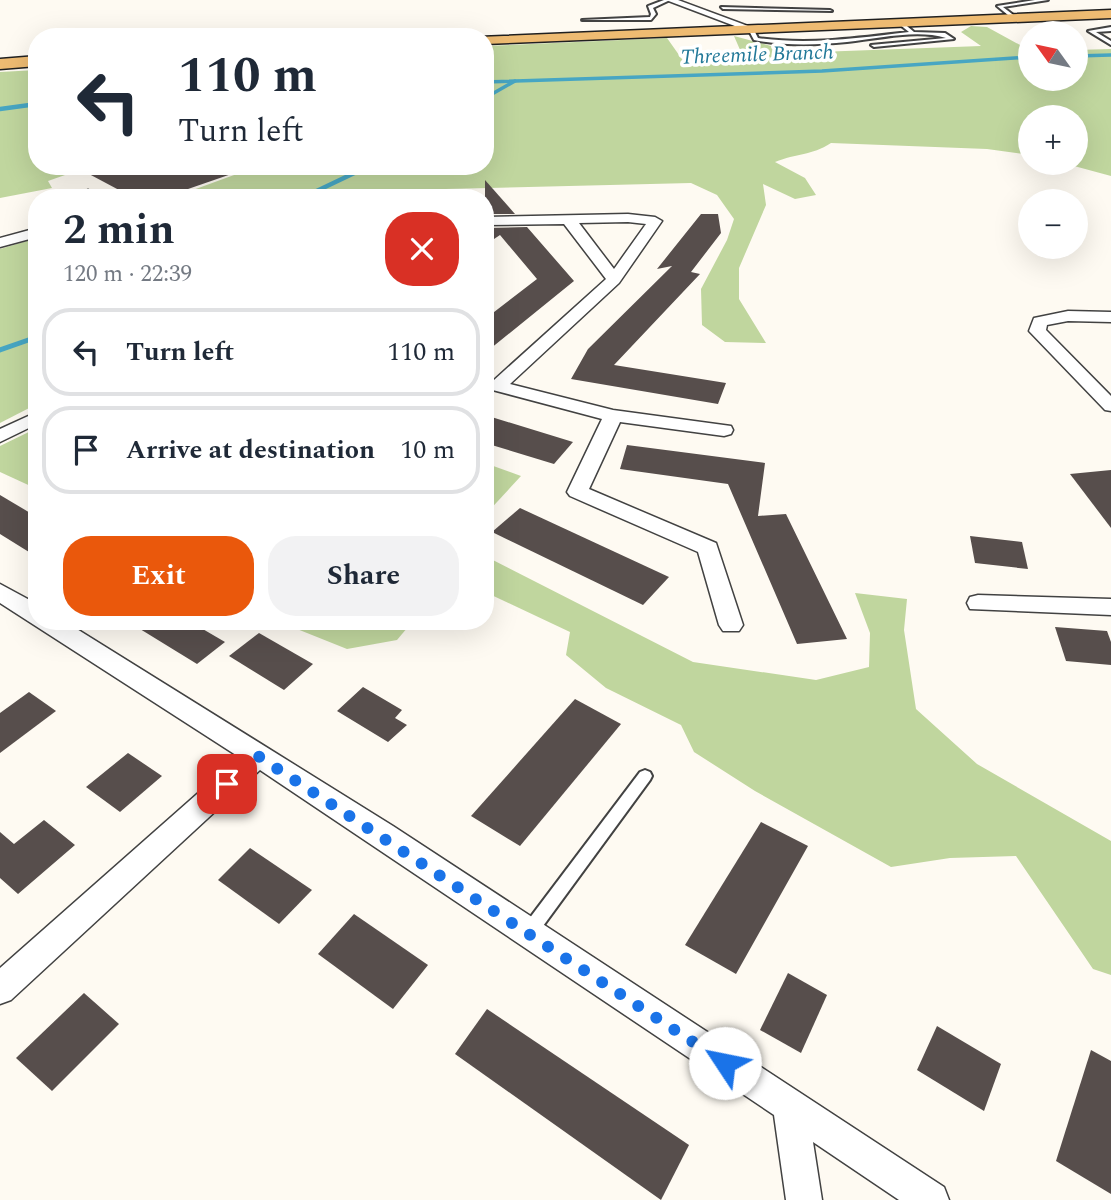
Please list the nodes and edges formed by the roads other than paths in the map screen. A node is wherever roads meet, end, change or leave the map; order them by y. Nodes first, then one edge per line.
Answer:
1 (669, 0) edge
2 (1046, 0) edge
3 (1023, 1) edge
4 (723, 8) dead end
5 (830, 11) dead end
6 (1111, 15) edge
7 (1014, 18) junction
8 (585, 20) dead end
9 (907, 28) junction
10 (751, 29) junction
11 (1111, 29) edge
12 (494, 39) edge
13 (853, 39) junction
14 (1111, 43) edge
15 (28, 62) edge
16 (0, 64) edge
17 (569, 220) junction
18 (494, 221) edge
19 (28, 235) edge
20 (0, 243) edge
21 (614, 280) junction
22 (1111, 317) edge
23 (494, 382) edge
24 (494, 386) edge
25 (1111, 406) edge
26 (613, 416) junction
27 (28, 422) edge
28 (724, 430) dead end
29 (0, 436) edge
30 (0, 592) edge
31 (978, 603) dead end
32 (1111, 607) edge
33 (28, 609) edge
34 (731, 625) dead end
35 (60, 630) edge
36 (258, 756) junction
37 (645, 776) dead end
38 (529, 933) junction
39 (0, 989) edge
40 (790, 1106) junction
41 (804, 1200) edge
42 (931, 1200) edge

1 - 8 lane
1 - 10 street
2 - 3 lane
3 - 7 lane
4 - 5 lane
6 - 7 main road
7 - 9 main road
9 - 10 main road
9 - 13 lane
9 - 13 lane
10 - 12 main road
10 - 13 lane
11 - 14 lane
15 - 16 main road
17 - 18 street
17 - 21 street
17 - 21 street
19 - 20 street
21 - 23 street
22 - 25 street
24 - 26 street
26 - 28 street
26 - 34 street
27 - 29 street
30 - 33 street
31 - 32 street
35 - 36 street
36 - 38 street
36 - 39 street
37 - 38 lane
38 - 40 street
40 - 41 street
40 - 42 street

